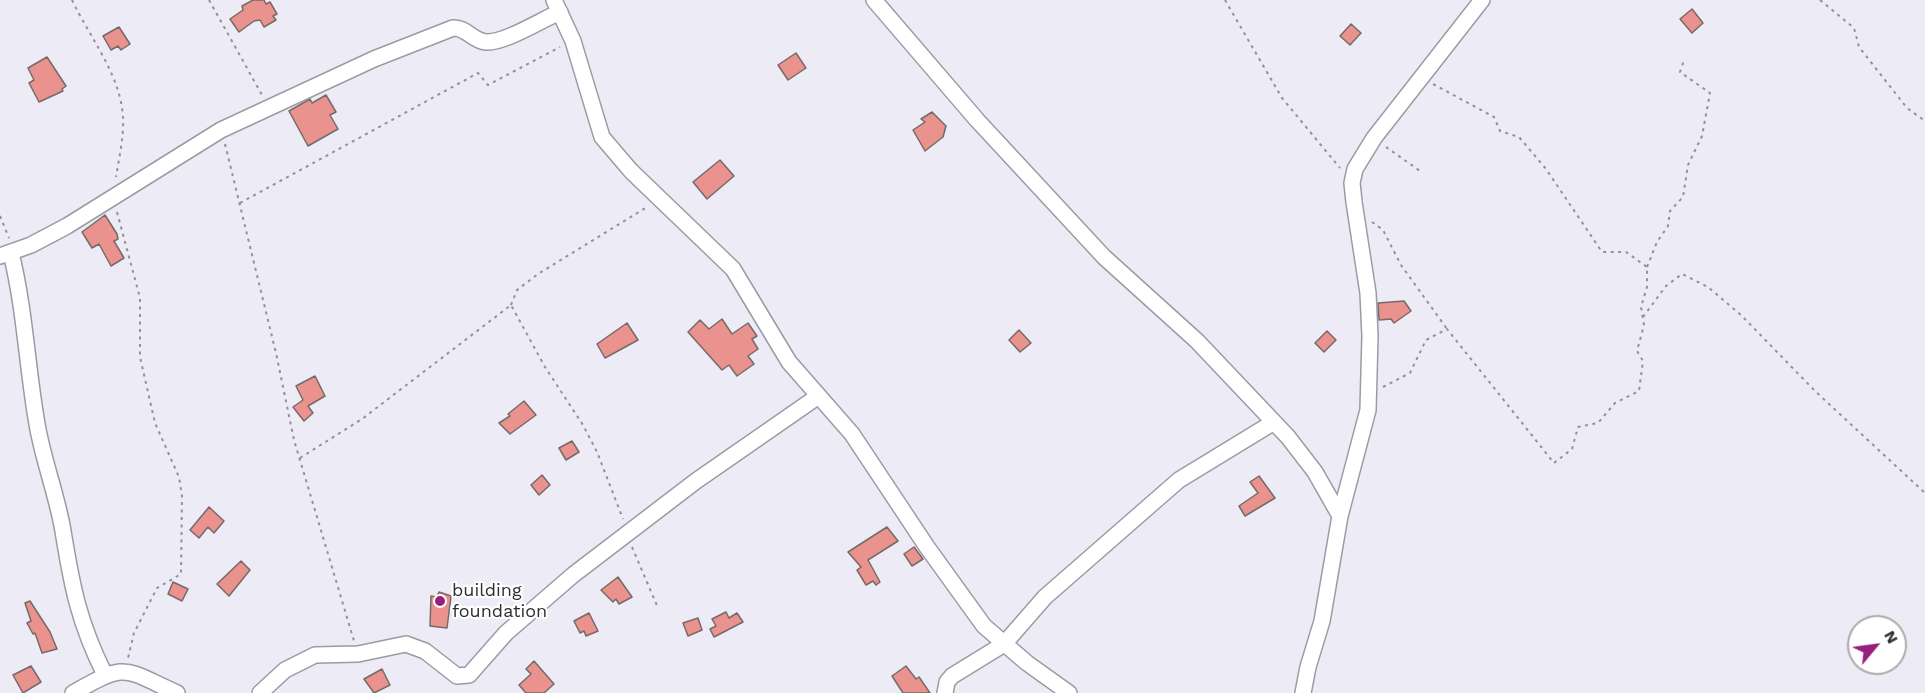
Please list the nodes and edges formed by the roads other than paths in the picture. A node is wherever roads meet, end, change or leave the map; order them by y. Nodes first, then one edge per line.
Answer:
1 (874, 0) edge
2 (1482, 0) edge
3 (557, 6) edge
4 (5, 255) edge
5 (818, 397) junction
6 (1274, 422) junction
7 (1340, 516) junction
8 (1004, 644) junction
9 (105, 675) junction
10 (73, 693) edge
11 (177, 693) edge
12 (260, 693) edge
13 (945, 693) edge
14 (1069, 693) edge
15 (1303, 693) edge

1 - 6 street
2 - 7 street
3 - 4 street
3 - 5 street
4 - 9 street
5 - 8 street
5 - 12 street
6 - 7 street
6 - 8 street
7 - 15 street
8 - 13 street
8 - 14 street
9 - 10 street
9 - 11 street

